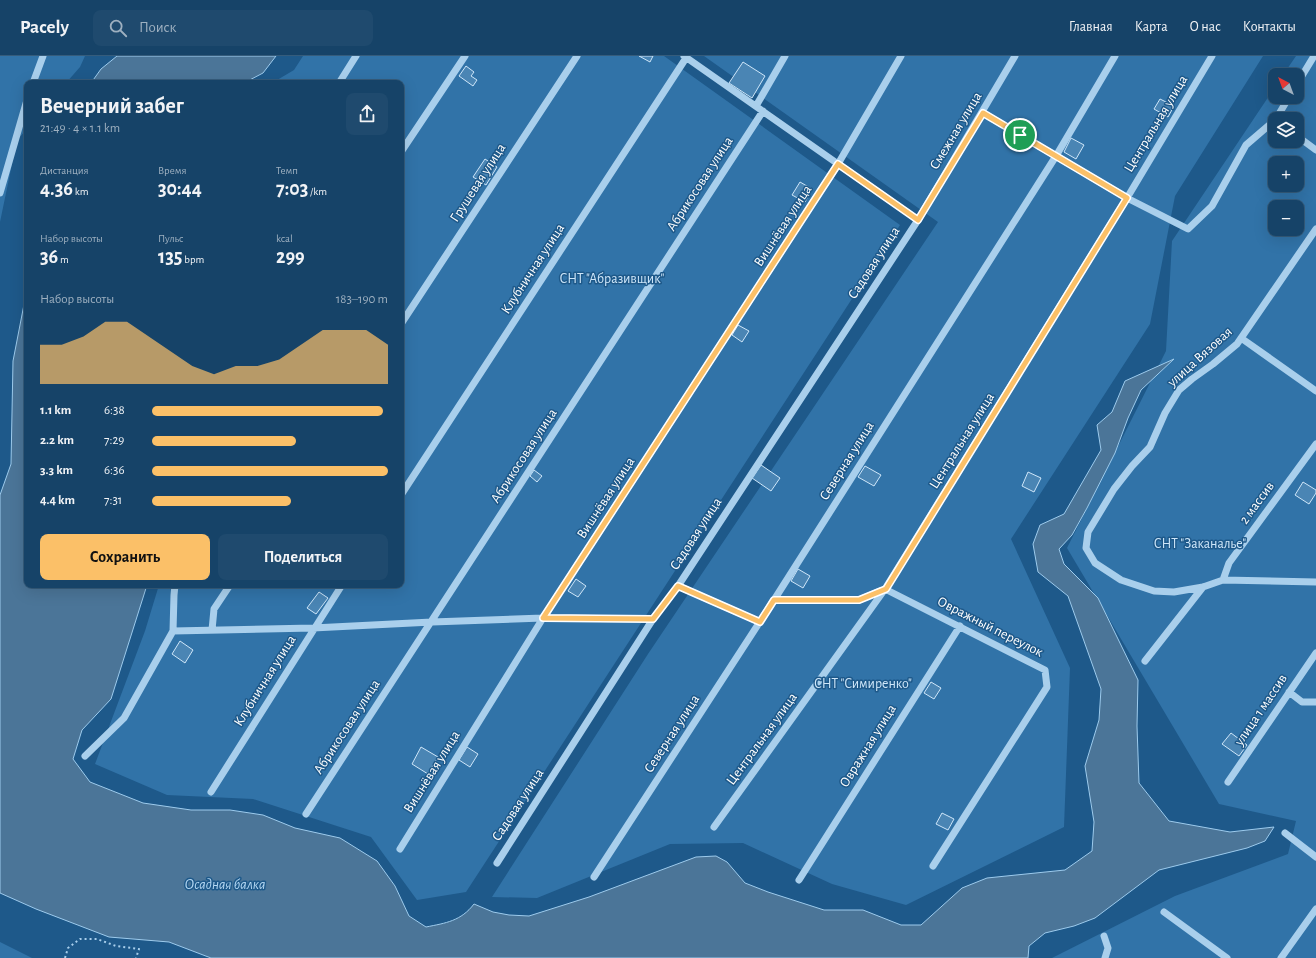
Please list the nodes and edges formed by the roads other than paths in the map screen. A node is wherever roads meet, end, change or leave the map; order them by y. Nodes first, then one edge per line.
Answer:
1 (43, 56) edge
2 (356, 56) edge
3 (465, 56) edge
4 (577, 56) edge
5 (786, 56) edge
6 (901, 56) edge
7 (1015, 56) edge
8 (1115, 56) edge
9 (1212, 56) edge
10 (1314, 56) edge
11 (685, 57) edge
12 (1304, 72) edge
13 (34, 80) edge
14 (341, 80) edge
15 (756, 106) junction
16 (24, 110) edge
17 (763, 111) junction
18 (983, 113) junction
19 (1268, 126) edge
20 (1304, 141) edge
21 (404, 148) edge
22 (1316, 150) edge
23 (1056, 156) junction
24 (838, 164) junction
25 (0, 193) edge
26 (1127, 198) junction
27 (918, 220) junction
28 (1316, 229) edge
29 (404, 319) edge
30 (1241, 338) junction
31 (1316, 391) edge
32 (1316, 444) edge
33 (404, 489) edge
34 (1224, 580) junction
35 (1316, 582) edge
36 (678, 586) junction
37 (1203, 587) junction
38 (175, 588) edge
39 (228, 588) edge
40 (340, 588) edge
41 (886, 589) junction
42 (774, 600) junction
43 (543, 618) junction
44 (653, 619) junction
45 (432, 622) junction
46 (760, 622) junction
47 (960, 626) junction
48 (314, 628) junction
49 (212, 630) junction
50 (173, 631) junction
51 (1316, 653) edge
52 (1145, 661) dead end
53 (1288, 692) junction
54 (1316, 702) edge
55 (85, 756) dead end
56 (1228, 782) dead end
57 (211, 792) dead end
58 (306, 814) dead end
59 (714, 827) dead end
60 (1285, 833) dead end
61 (400, 849) dead end
62 (1316, 857) edge
63 (497, 863) dead end
64 (933, 866) dead end
65 (594, 877) dead end
66 (799, 880) dead end
67 (1316, 909) edge
68 (1164, 912) dead end
69 (1104, 936) dead end
70 (1107, 957) edge
71 (1227, 958) edge
72 (1281, 958) edge

1 - 13 street
2 - 14 street
3 - 21 street
4 - 29 street, Грушевая улица
5 - 15 street
6 - 24 street, Вишнёвая улица
7 - 18 street, Смежная улица
8 - 23 street, Северная улица
9 - 26 street, Центральная улица
10 - 12 street
11 - 15 street
11 - 33 street, Клубничная улица
15 - 17 street
16 - 25 street
17 - 24 street
17 - 45 street, Абрикосовая улица
18 - 23 street
18 - 27 street, Смежная улица
19 - 26 street
20 - 22 street
23 - 26 street
23 - 42 street, Северная улица
24 - 27 street
24 - 43 street, Вишнёвая улица
26 - 41 street, Центральная улица
27 - 36 street, Садовая улица
28 - 30 street, улица Вязовая
30 - 31 street
30 - 37 street, улица Вязовая
32 - 34 street, 2 массив
34 - 35 street
34 - 37 street
36 - 44 street, Садовая улица
36 - 46 street
37 - 52 street
38 - 50 street
39 - 49 street
40 - 48 street, Клубничная улица
41 - 42 street
41 - 47 street, Овражный переулок
41 - 59 street, Центральная улица
42 - 46 street, Северная улица
43 - 44 street
43 - 45 street
43 - 61 street, Вишнёвая улица
44 - 63 street, Садовая улица
45 - 48 street
45 - 58 street, Абрикосовая улица
46 - 65 street, Северная улица
47 - 64 street, Овражный переулок
47 - 66 street, Овражная улица
48 - 49 street
48 - 57 street, Клубничная улица
49 - 50 street
50 - 55 street
51 - 53 street, улица 1 массив
53 - 54 street
53 - 56 street, улица 1 массив
60 - 62 street
67 - 72 street
68 - 71 street
69 - 70 street

